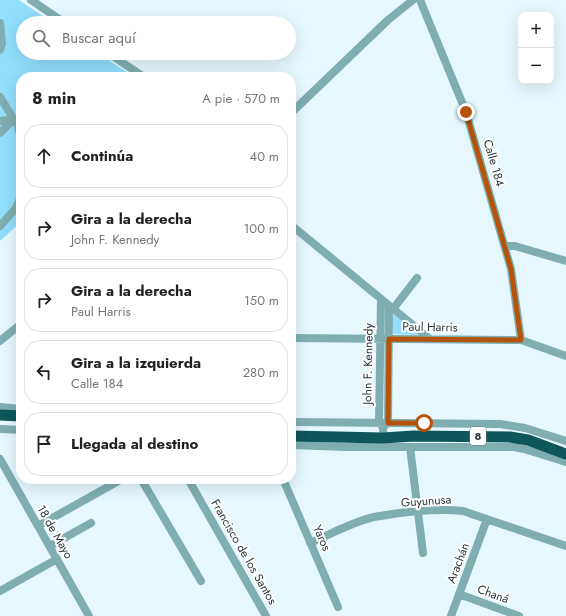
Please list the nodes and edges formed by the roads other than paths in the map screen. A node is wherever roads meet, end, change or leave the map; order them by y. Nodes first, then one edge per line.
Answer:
1 (31, 0) edge
2 (413, 0) edge
3 (420, 0) edge
4 (55, 16) edge
5 (0, 23) edge
6 (0, 50) edge
7 (118, 60) edge
8 (136, 72) edge
9 (0, 96) edge
10 (296, 108) edge
11 (14, 120) junction
12 (0, 121) edge
13 (16, 123) edge
14 (0, 133) edge
15 (16, 208) edge
16 (0, 226) edge
17 (296, 229) edge
18 (505, 246) junction
19 (566, 261) edge
20 (417, 278) dead end
21 (381, 299) junction
22 (391, 307) junction
23 (16, 328) edge
24 (296, 338) edge
25 (380, 339) junction
26 (389, 339) junction
27 (430, 339) junction
28 (521, 340) junction
29 (0, 341) edge
30 (566, 356) edge
31 (0, 407) edge
32 (16, 409) edge
33 (0, 415) edge
34 (16, 416) edge
35 (0, 422) edge
36 (296, 422) edge
37 (16, 423) edge
38 (383, 428) junction
39 (0, 429) edge
40 (296, 429) edge
41 (16, 430) edge
42 (296, 436) edge
43 (566, 441) edge
44 (296, 445) edge
45 (410, 447) junction
46 (566, 448) edge
47 (566, 454) edge
48 (566, 462) edge
49 (1, 464) edge
50 (113, 484) edge
51 (144, 484) edge
52 (191, 484) edge
53 (285, 484) edge
54 (418, 512) junction
55 (487, 519) junction
56 (91, 523) dead end
57 (38, 526) junction
58 (310, 543) junction
59 (50, 546) junction
60 (566, 546) edge
61 (423, 553) dead end
62 (57, 559) junction
63 (201, 581) dead end
64 (0, 591) edge
65 (459, 594) junction
66 (338, 607) dead end
67 (89, 616) edge
68 (266, 616) edge
69 (451, 616) edge
70 (519, 616) edge

1 - 4 street
2 - 10 street
3 - 18 street, Calle 184
5 - 6 street
7 - 8 street
9 - 11 street
11 - 12 street
11 - 13 street
11 - 14 street
15 - 16 street
17 - 21 street
18 - 19 street
18 - 28 street, Calle 184
20 - 22 street
21 - 22 street
21 - 25 street, John F. Kennedy
22 - 26 street, John F. Kennedy
22 - 27 street
23 - 29 street
24 - 25 street, Paul Harris
25 - 26 street, Paul Harris
25 - 38 street, John F. Kennedy
26 - 27 street, Paul Harris
26 - 38 street, John F. Kennedy
27 - 28 street, Paul Harris
28 - 30 street, Paul Harris
31 - 32 street
33 - 34 highway
35 - 37 highway
36 - 38 street
38 - 40 highway, 8
38 - 42 highway, 8
38 - 43 street
38 - 46 highway, 8
38 - 47 highway, 8
39 - 41 street
44 - 45 street
45 - 48 street
45 - 54 street
49 - 57 street, 18 de Mayo
50 - 57 street
51 - 63 street
52 - 68 street, Francisco de los Santos
53 - 58 street, Yaros
54 - 55 street, Guyunusa
54 - 58 street, Guyunusa
54 - 61 street
55 - 60 street, Guyunusa
55 - 65 street, Arachán
56 - 59 street
57 - 59 street, 18 de Mayo
58 - 66 street, Yaros
59 - 62 street, 18 de Mayo
62 - 64 street
62 - 67 street, 18 de Mayo
65 - 69 street, Arachán
65 - 70 street, Chaná

